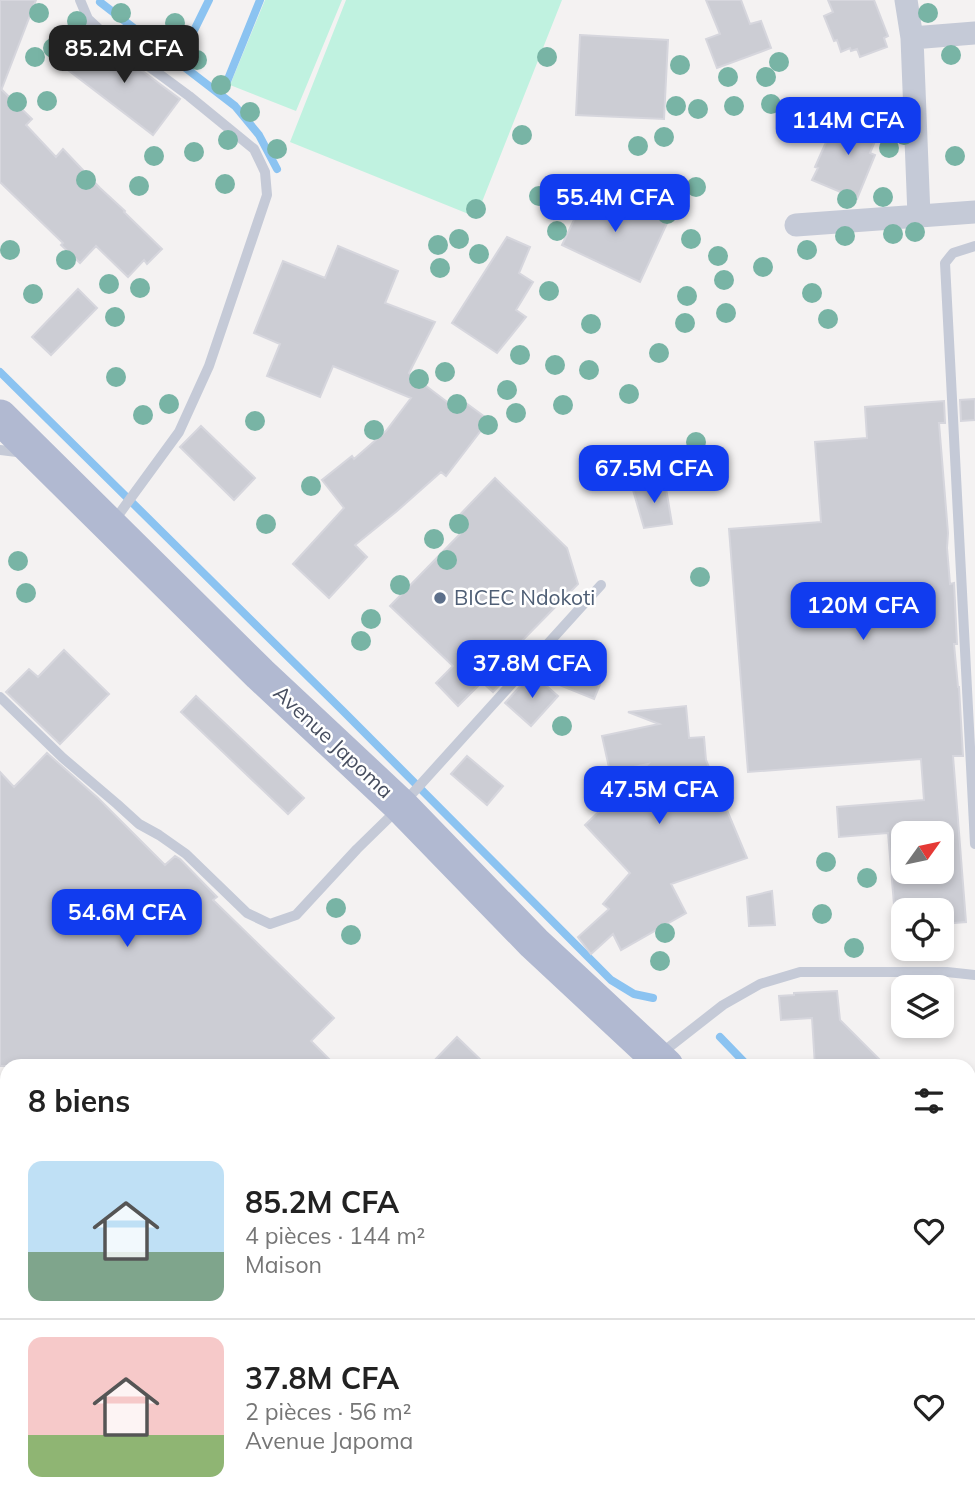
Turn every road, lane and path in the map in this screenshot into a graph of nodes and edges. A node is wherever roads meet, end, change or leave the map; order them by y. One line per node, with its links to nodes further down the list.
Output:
1 (80, 0): 12 (lane)
2 (906, 0): 4 (street)
3 (975, 33): 4 (street)
4 (912, 38): 6 (street)
5 (975, 212): 6 (street)
6 (919, 216): 7 (street)
7 (796, 225)
8 (975, 246): 16 (lane)
9 (0, 417): 11 (main road, Avenue Japoma)
10 (0, 450): 11 (lane)
11 (38, 454): 12 (main road, Avenue Japoma)
12 (110, 526): 15 (main road, Avenue Japoma)
13 (601, 585): 15 (lane)
14 (0, 697): 15 (lane)
15 (401, 806): 18 (main road, Avenue Japoma)
16 (975, 844)
17 (975, 975): 19 (lane)
18 (659, 1059)
19 (663, 1059)

